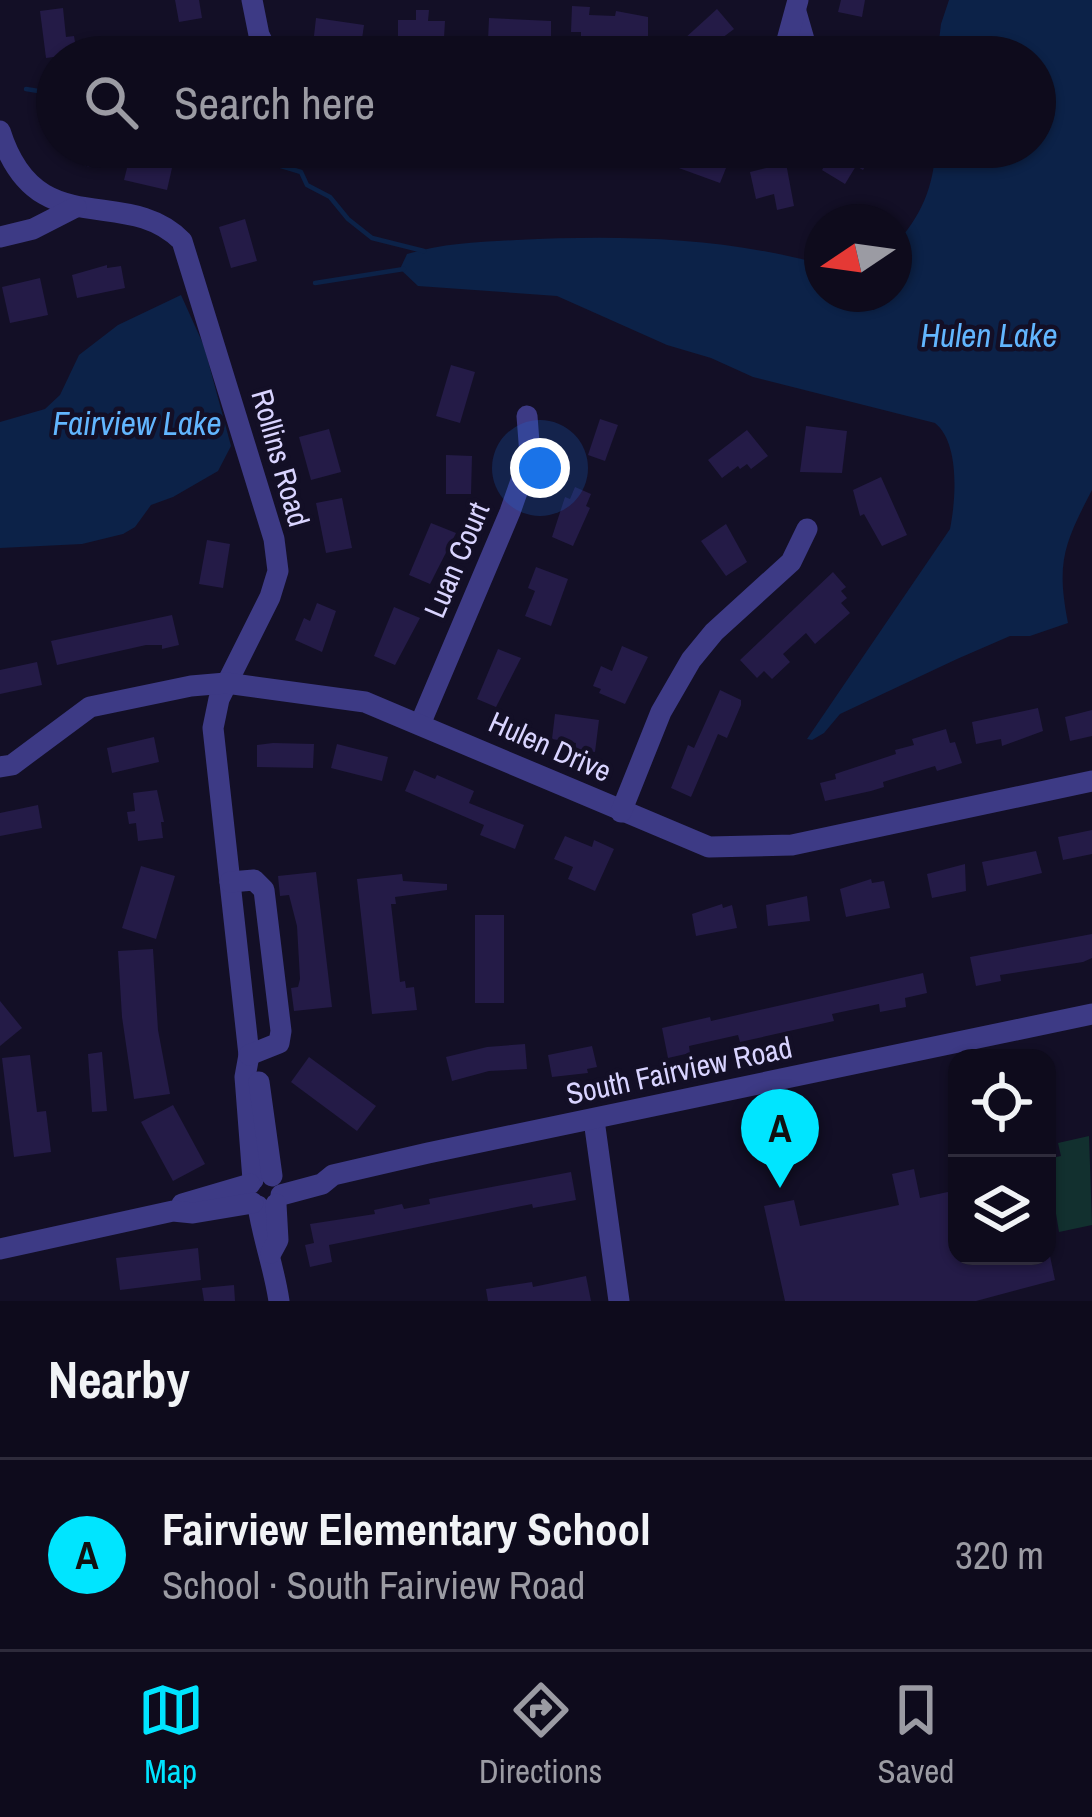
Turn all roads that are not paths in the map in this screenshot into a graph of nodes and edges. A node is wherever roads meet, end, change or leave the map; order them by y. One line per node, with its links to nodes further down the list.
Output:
1 (252, 0): 3 (street)
2 (796, 6): 4 (street); 5 (street)
3 (260, 36)
4 (785, 36)
5 (804, 36)
6 (0, 131): 7 (street, Rollins Road)
7 (76, 207): 8 (street); 11 (street, Rollins Road)
8 (0, 237)
9 (526, 416): 12 (street, Luan Court)
10 (807, 529): 15 (street)
11 (226, 683): 12 (street, Hulen Drive); 13 (street, Hulen Drive); 16 (street, Rollins Road)
12 (421, 722): 15 (street, Hulen Drive)
13 (0, 767)
14 (1092, 781): 15 (street, Hulen Drive)
15 (621, 812)
16 (230, 882): 18 (street, Rollins Road); 18 (street)
17 (1092, 1014): 19 (street, South Fairview Road)
18 (248, 1054): 20 (street, Rollins Road)
19 (594, 1120): 20 (street, South Fairview Road); 23 (street)
20 (265, 1191): 21 (street, South Fairview Road); 22 (street, Rollins Road)
21 (0, 1249)
22 (278, 1301)
23 (619, 1301)

